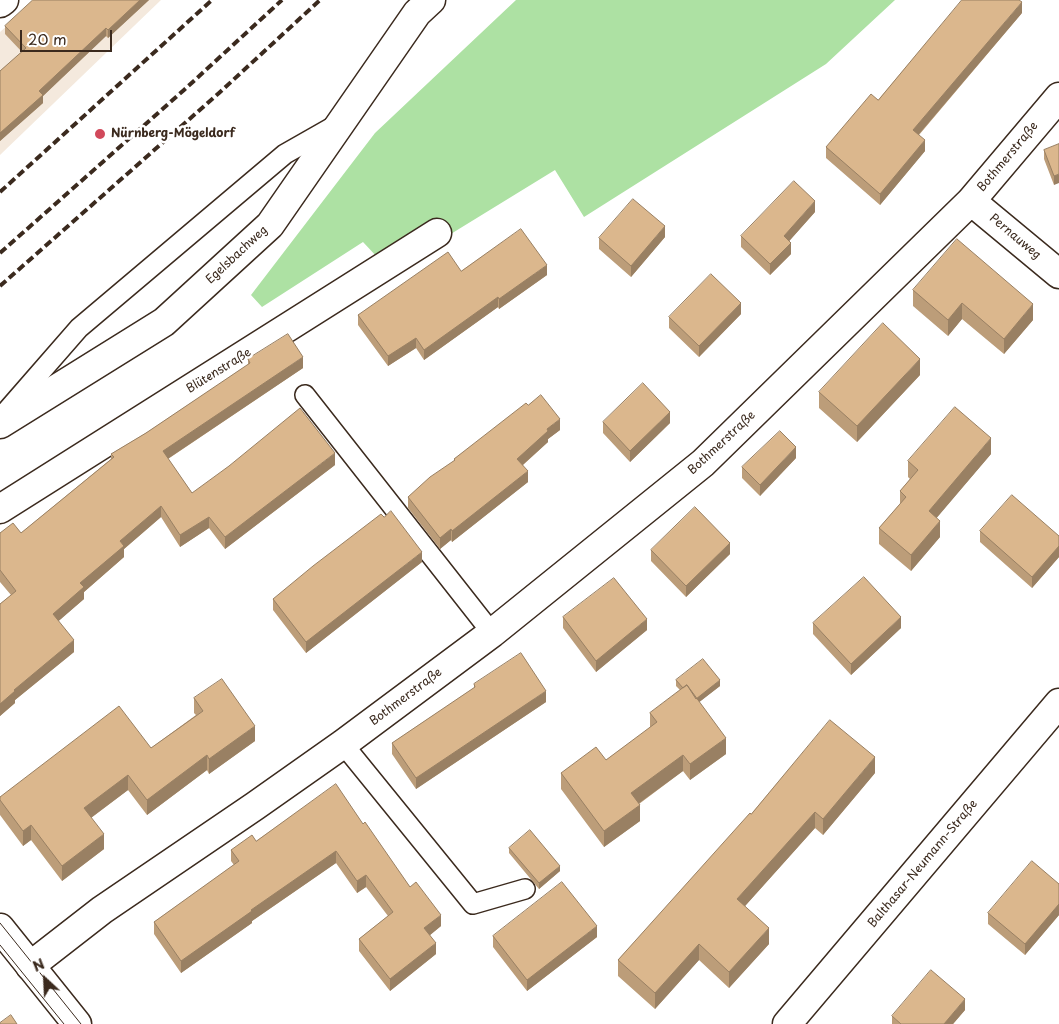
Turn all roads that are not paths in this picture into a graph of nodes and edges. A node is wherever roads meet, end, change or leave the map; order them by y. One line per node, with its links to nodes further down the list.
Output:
1 (4, 0): 3 (street)
2 (431, 0): 5 (street, Egelsbachweg)
3 (0, 3)
4 (1059, 97): 6 (street, Bothmerstraße)
5 (341, 122): 10 (lane); 11 (street, Egelsbachweg)
6 (971, 201): 8 (street, Pernauweg); 13 (street, Bothmerstraße)
7 (437, 233): 12 (street, Blütenstraße)
8 (1059, 274)
9 (305, 395): 13 (lane)
10 (0, 419)
11 (0, 424)
12 (0, 509)
13 (492, 633): 15 (street, Bothmerstraße)
14 (1059, 703): 20 (street, Balthasar-Neumann-Straße)
15 (342, 744): 16 (lane); 18 (street, Bothmerstraße)
16 (525, 889)
17 (0, 928): 18 (street)
18 (30, 966): 19 (street)
19 (77, 1024)
20 (787, 1024)

